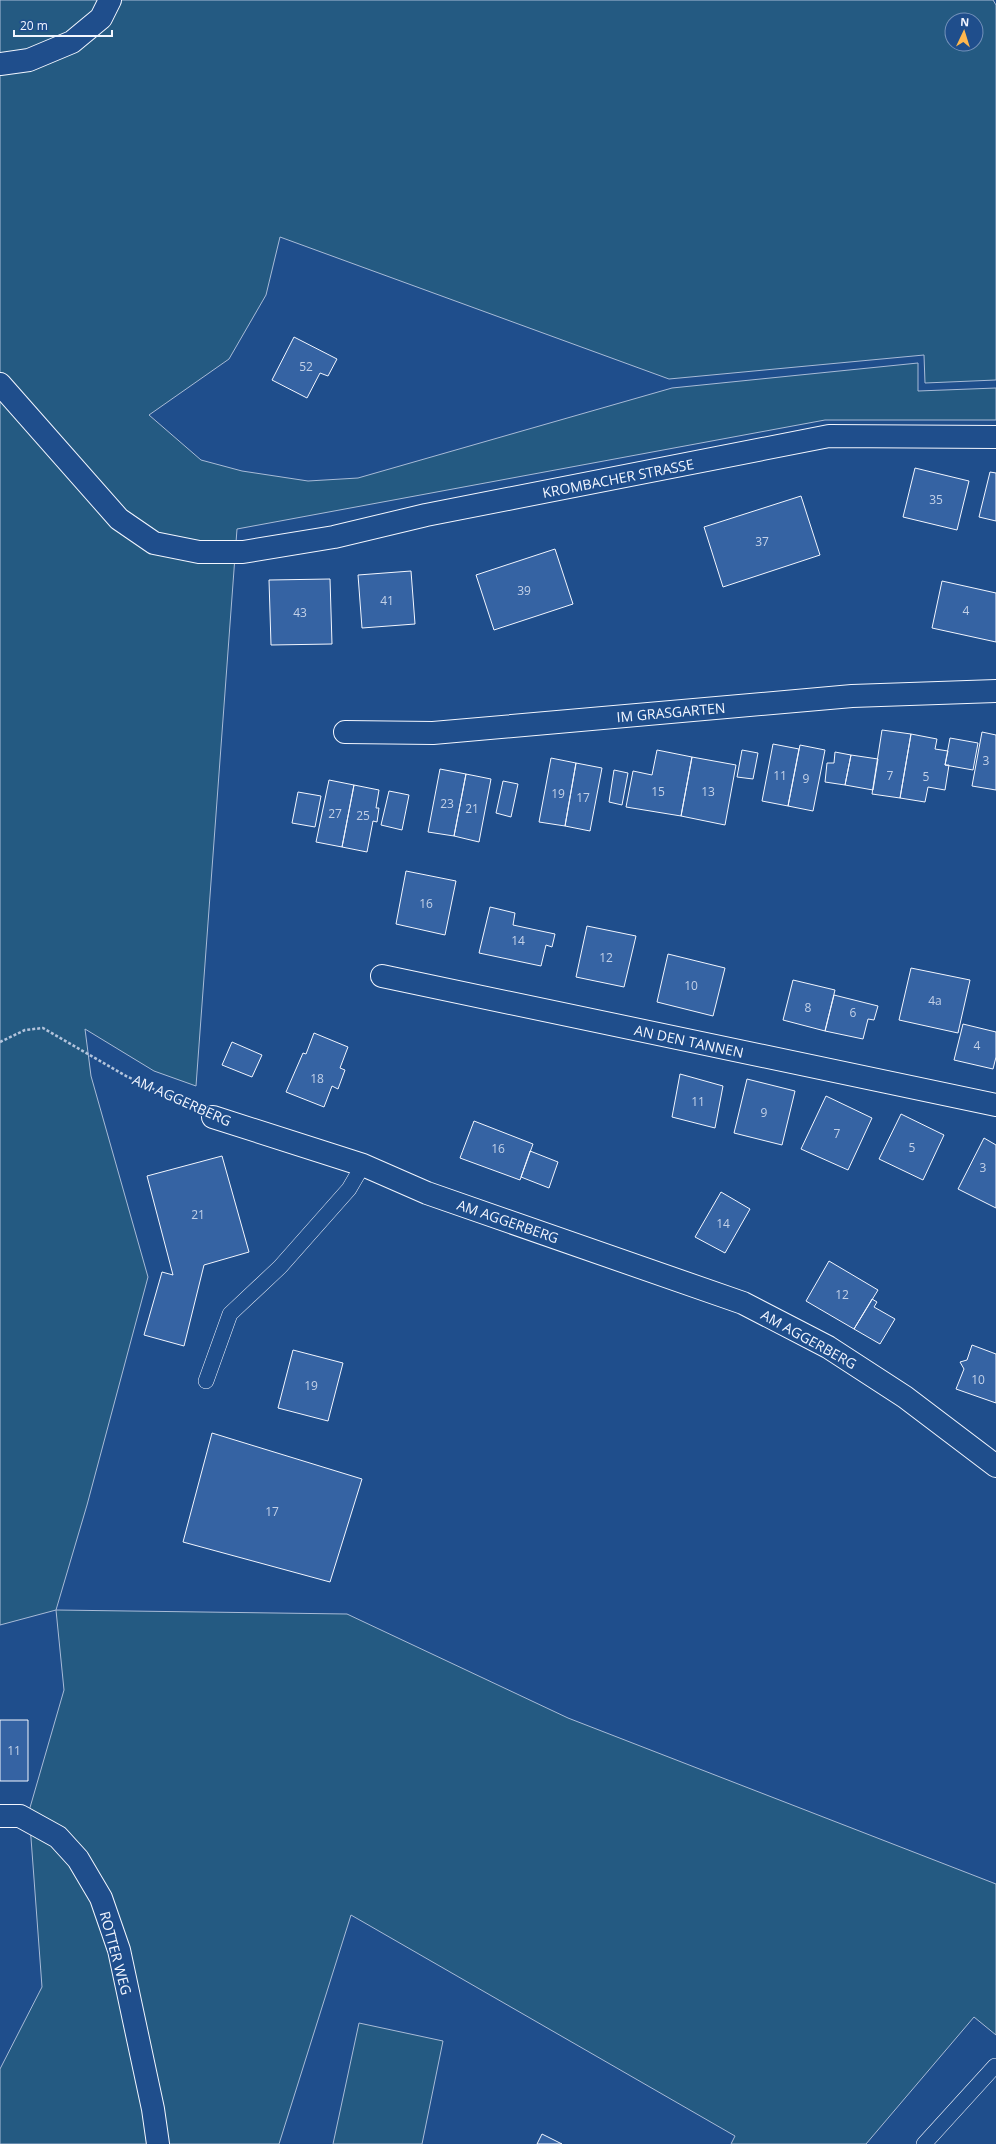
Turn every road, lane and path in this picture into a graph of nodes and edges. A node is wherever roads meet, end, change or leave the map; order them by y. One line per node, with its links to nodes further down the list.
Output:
1 (110, 0): 2 (street)
2 (0, 64)
3 (0, 384): 4 (street, KROMBACHER STRASSE)
4 (996, 437)
5 (996, 691): 6 (street, IM GRASGARTEN)
6 (345, 732)
7 (382, 976): 9 (street, AN DEN TANNEN)
8 (0, 1042): 10 (path, AM AGGERBERG)
9 (996, 1105)
10 (213, 1117): 11 (street, AM AGGERBERG)
11 (364, 1165): 12 (lane); 13 (street, AM AGGERBERG)
12 (206, 1380)
13 (996, 1466)
14 (0, 1816): 16 (street, ROTTER WEG)
15 (996, 2067): 17 (lane)
16 (158, 2144)
17 (924, 2144)

